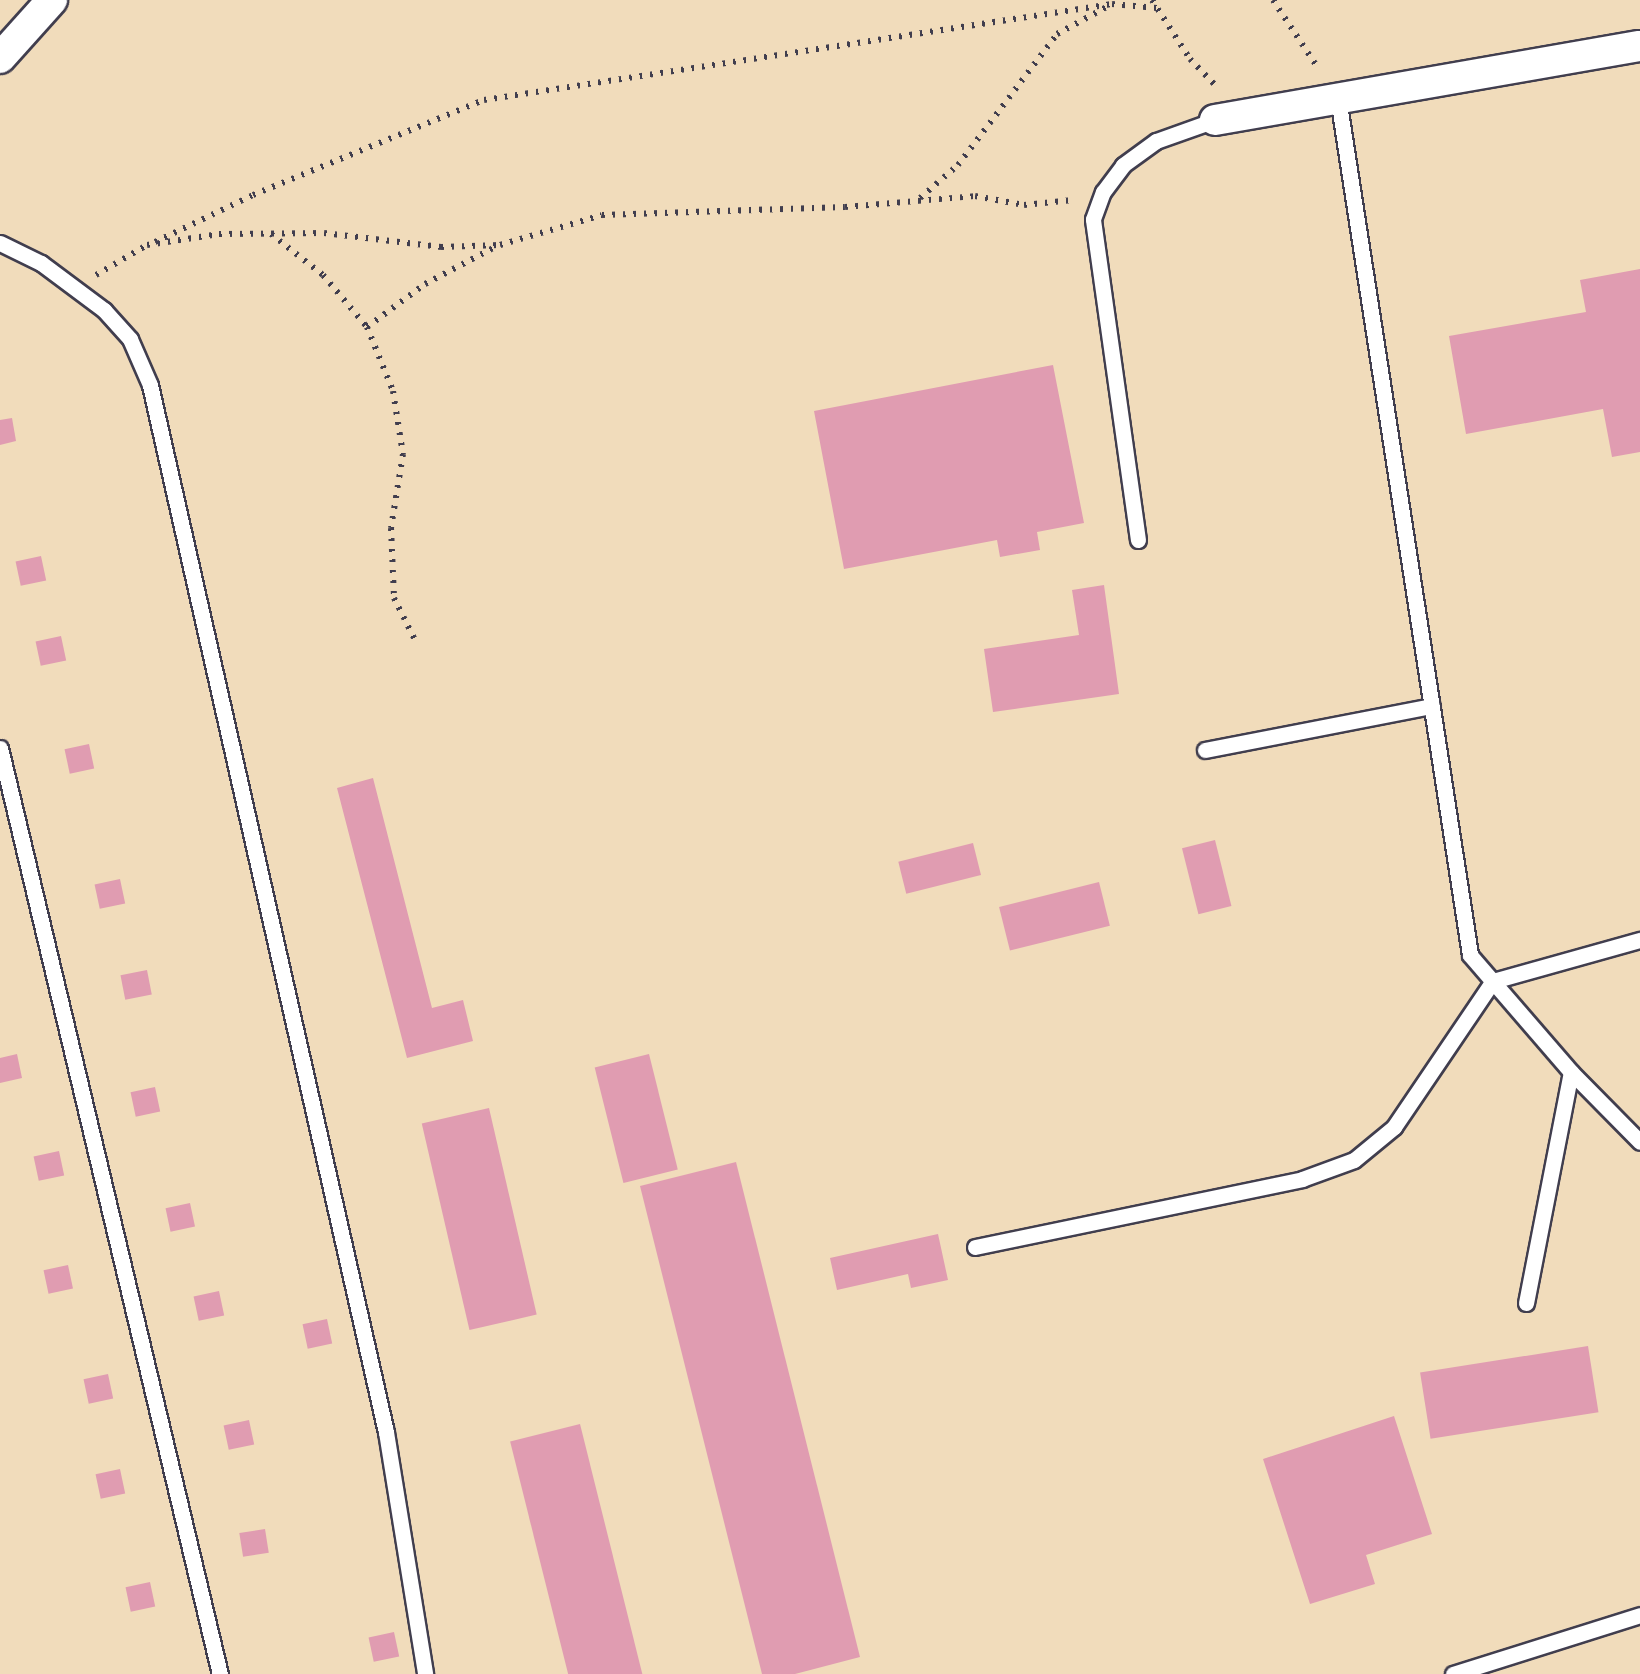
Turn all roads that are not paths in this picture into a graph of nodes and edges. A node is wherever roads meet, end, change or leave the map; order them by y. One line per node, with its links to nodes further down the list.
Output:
1 (52, 0): 3 (street)
2 (1640, 46): 4 (street)
3 (0, 58)
4 (1338, 98): 5 (street); 8 (lane)
5 (1215, 120): 7 (lane)
6 (0, 243): 19 (lane)
7 (1138, 540)
8 (1432, 706): 10 (lane); 12 (lane)
9 (0, 748): 18 (lane)
10 (1206, 750)
11 (1640, 940): 12 (lane)
12 (1493, 981): 13 (lane); 15 (lane)
13 (1571, 1072): 14 (lane); 16 (lane)
14 (1640, 1142)
15 (974, 1247)
16 (1526, 1303)
17 (1640, 1616): 20 (lane)
18 (220, 1674)
19 (424, 1674)
20 (1452, 1674)

